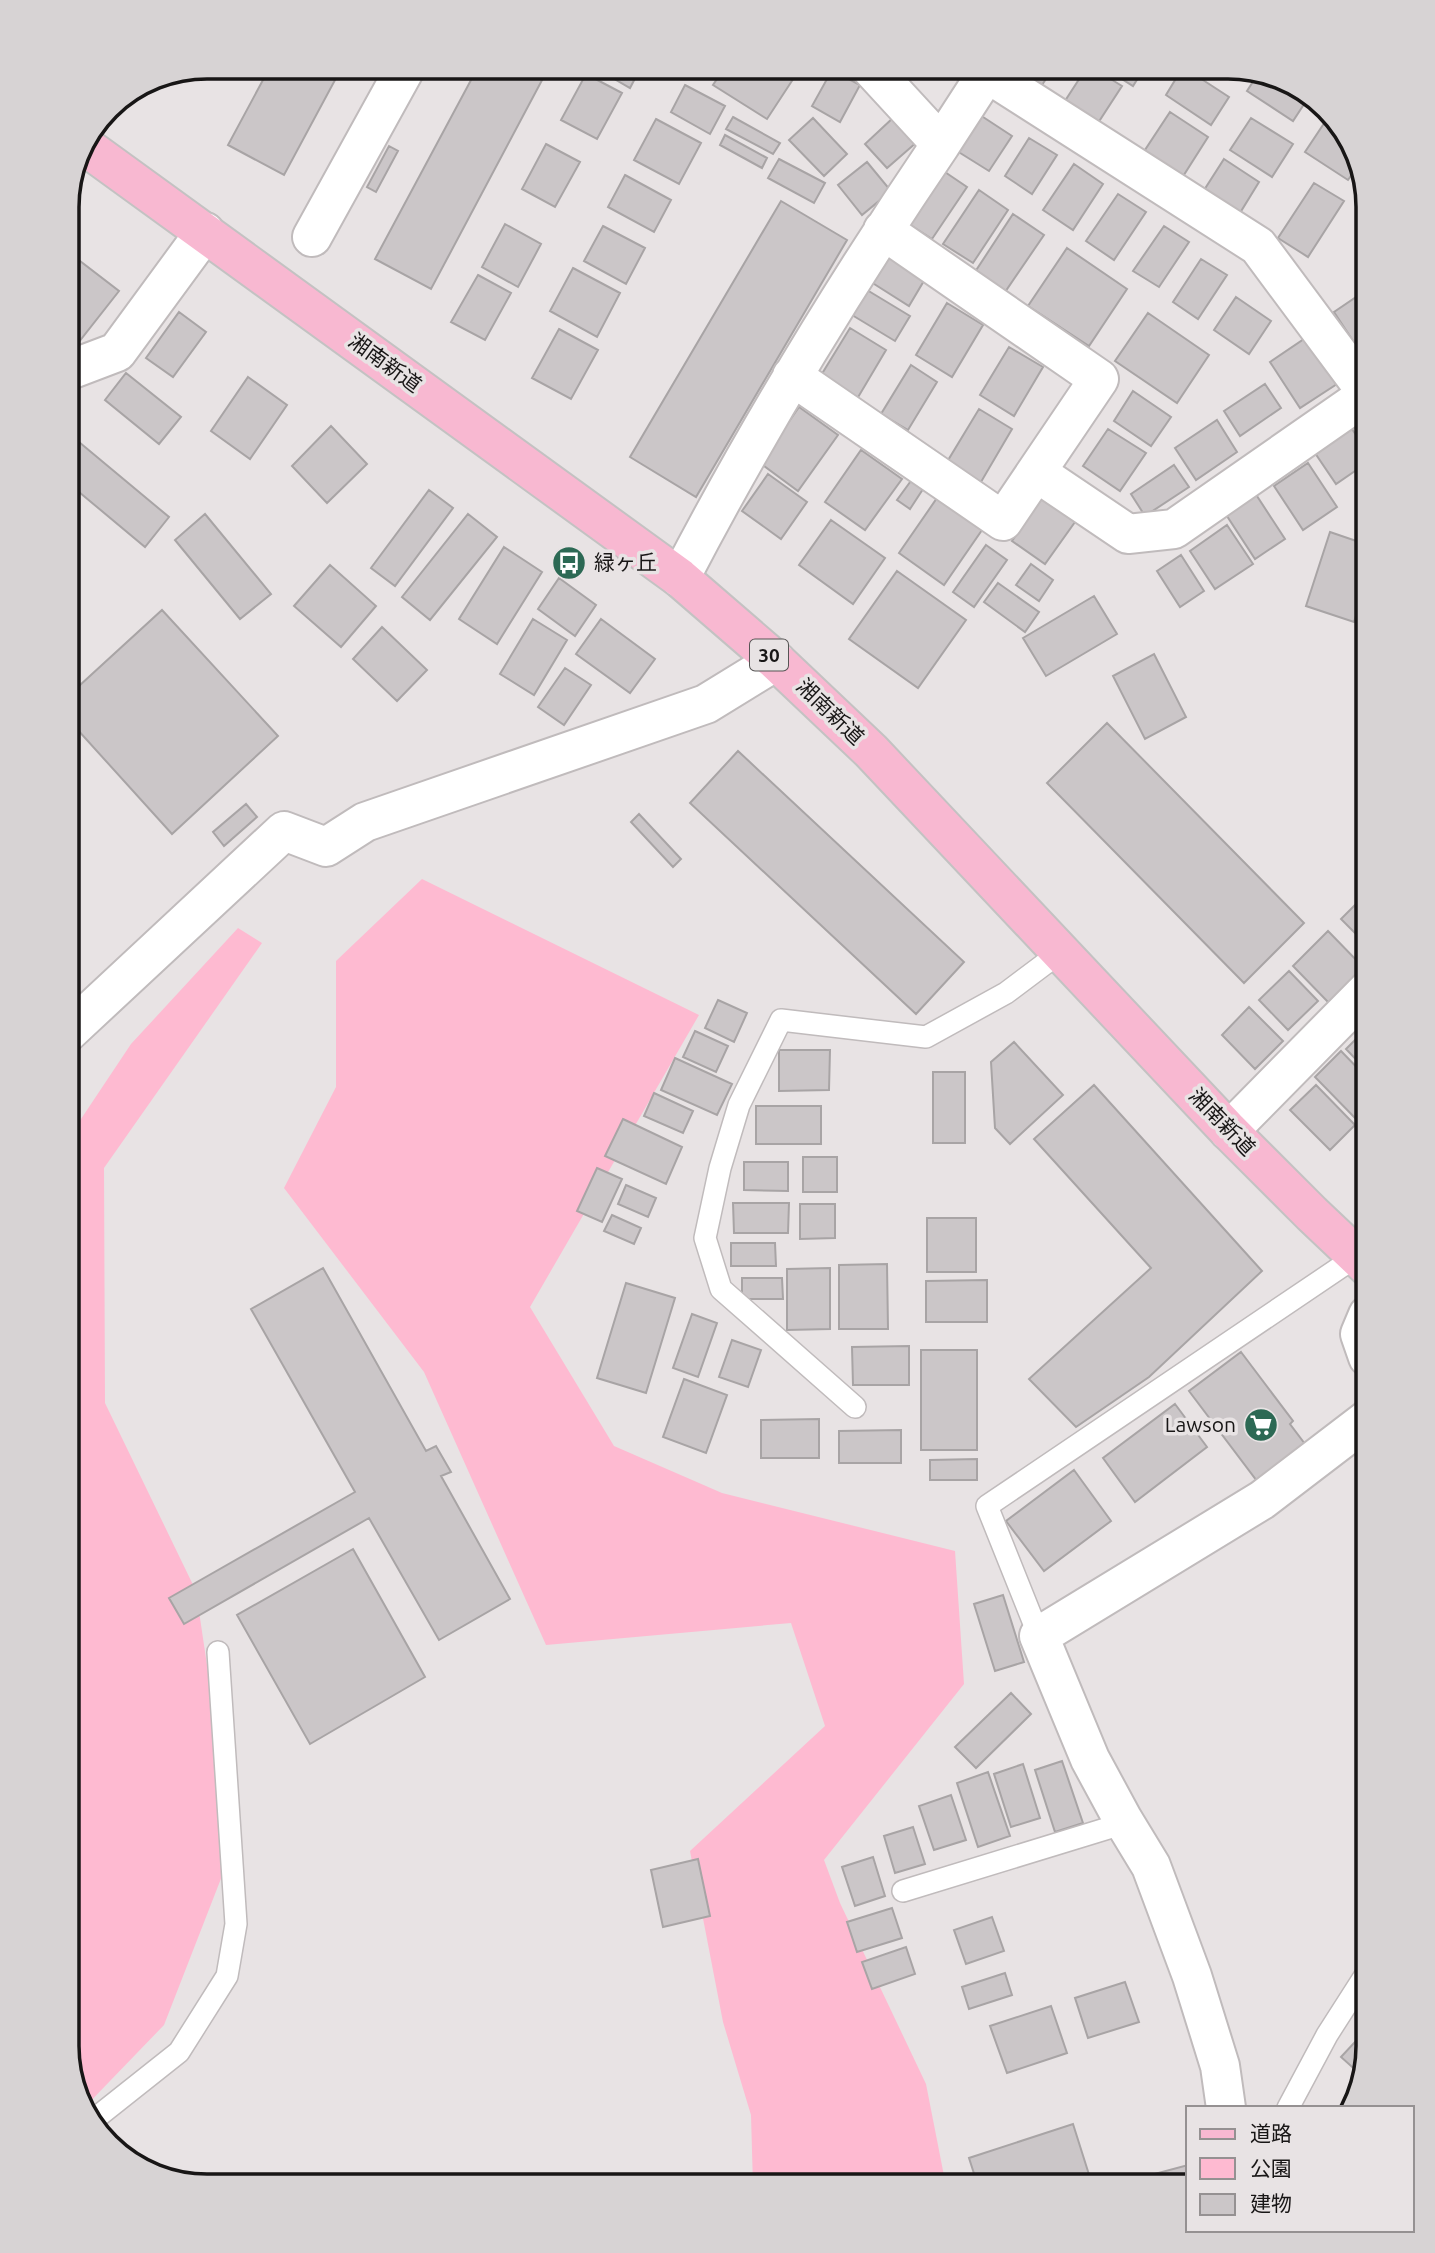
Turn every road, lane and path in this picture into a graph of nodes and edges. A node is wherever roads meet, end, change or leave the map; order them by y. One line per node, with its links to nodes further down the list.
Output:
1 (399, 79): 9 (street)
2 (881, 79): 5 (street)
3 (983, 79): 5 (street)
4 (996, 79): 12 (street)
5 (941, 144): 7 (street)
6 (92, 151): 8 (main road, 湘南新道 / 30)
7 (883, 230): 11 (street); 14 (street)
8 (205, 232): 10 (street); 15 (main road, 湘南新道 / 30)
9 (312, 237)
10 (79, 366)
11 (792, 376): 14 (street); 15 (street)
12 (1356, 379)
13 (1356, 403): 14 (street)
14 (1036, 472)
15 (680, 578): 16 (main road, 湘南新道 / 30)
16 (776, 661): 17 (main road, 湘南新道 / 30); 19 (street)
17 (1062, 951): 20 (main road, 湘南新道 / 30); 23 (lane)
18 (1356, 1002): 20 (street)
19 (79, 1022)
20 (1229, 1131): 21 (main road, 湘南新道 / 30)
21 (1356, 1255)
22 (1356, 1267): 25 (lane)
23 (855, 1407)
24 (1356, 1428): 25 (street)
25 (1039, 1636): 27 (street)
26 (218, 1652): 32 (lane)
27 (1125, 1823): 28 (lane); 30 (street)
28 (903, 1891)
29 (1356, 1990): 31 (lane)
30 (1226, 2106)
31 (1289, 2106)
32 (99, 2115)

